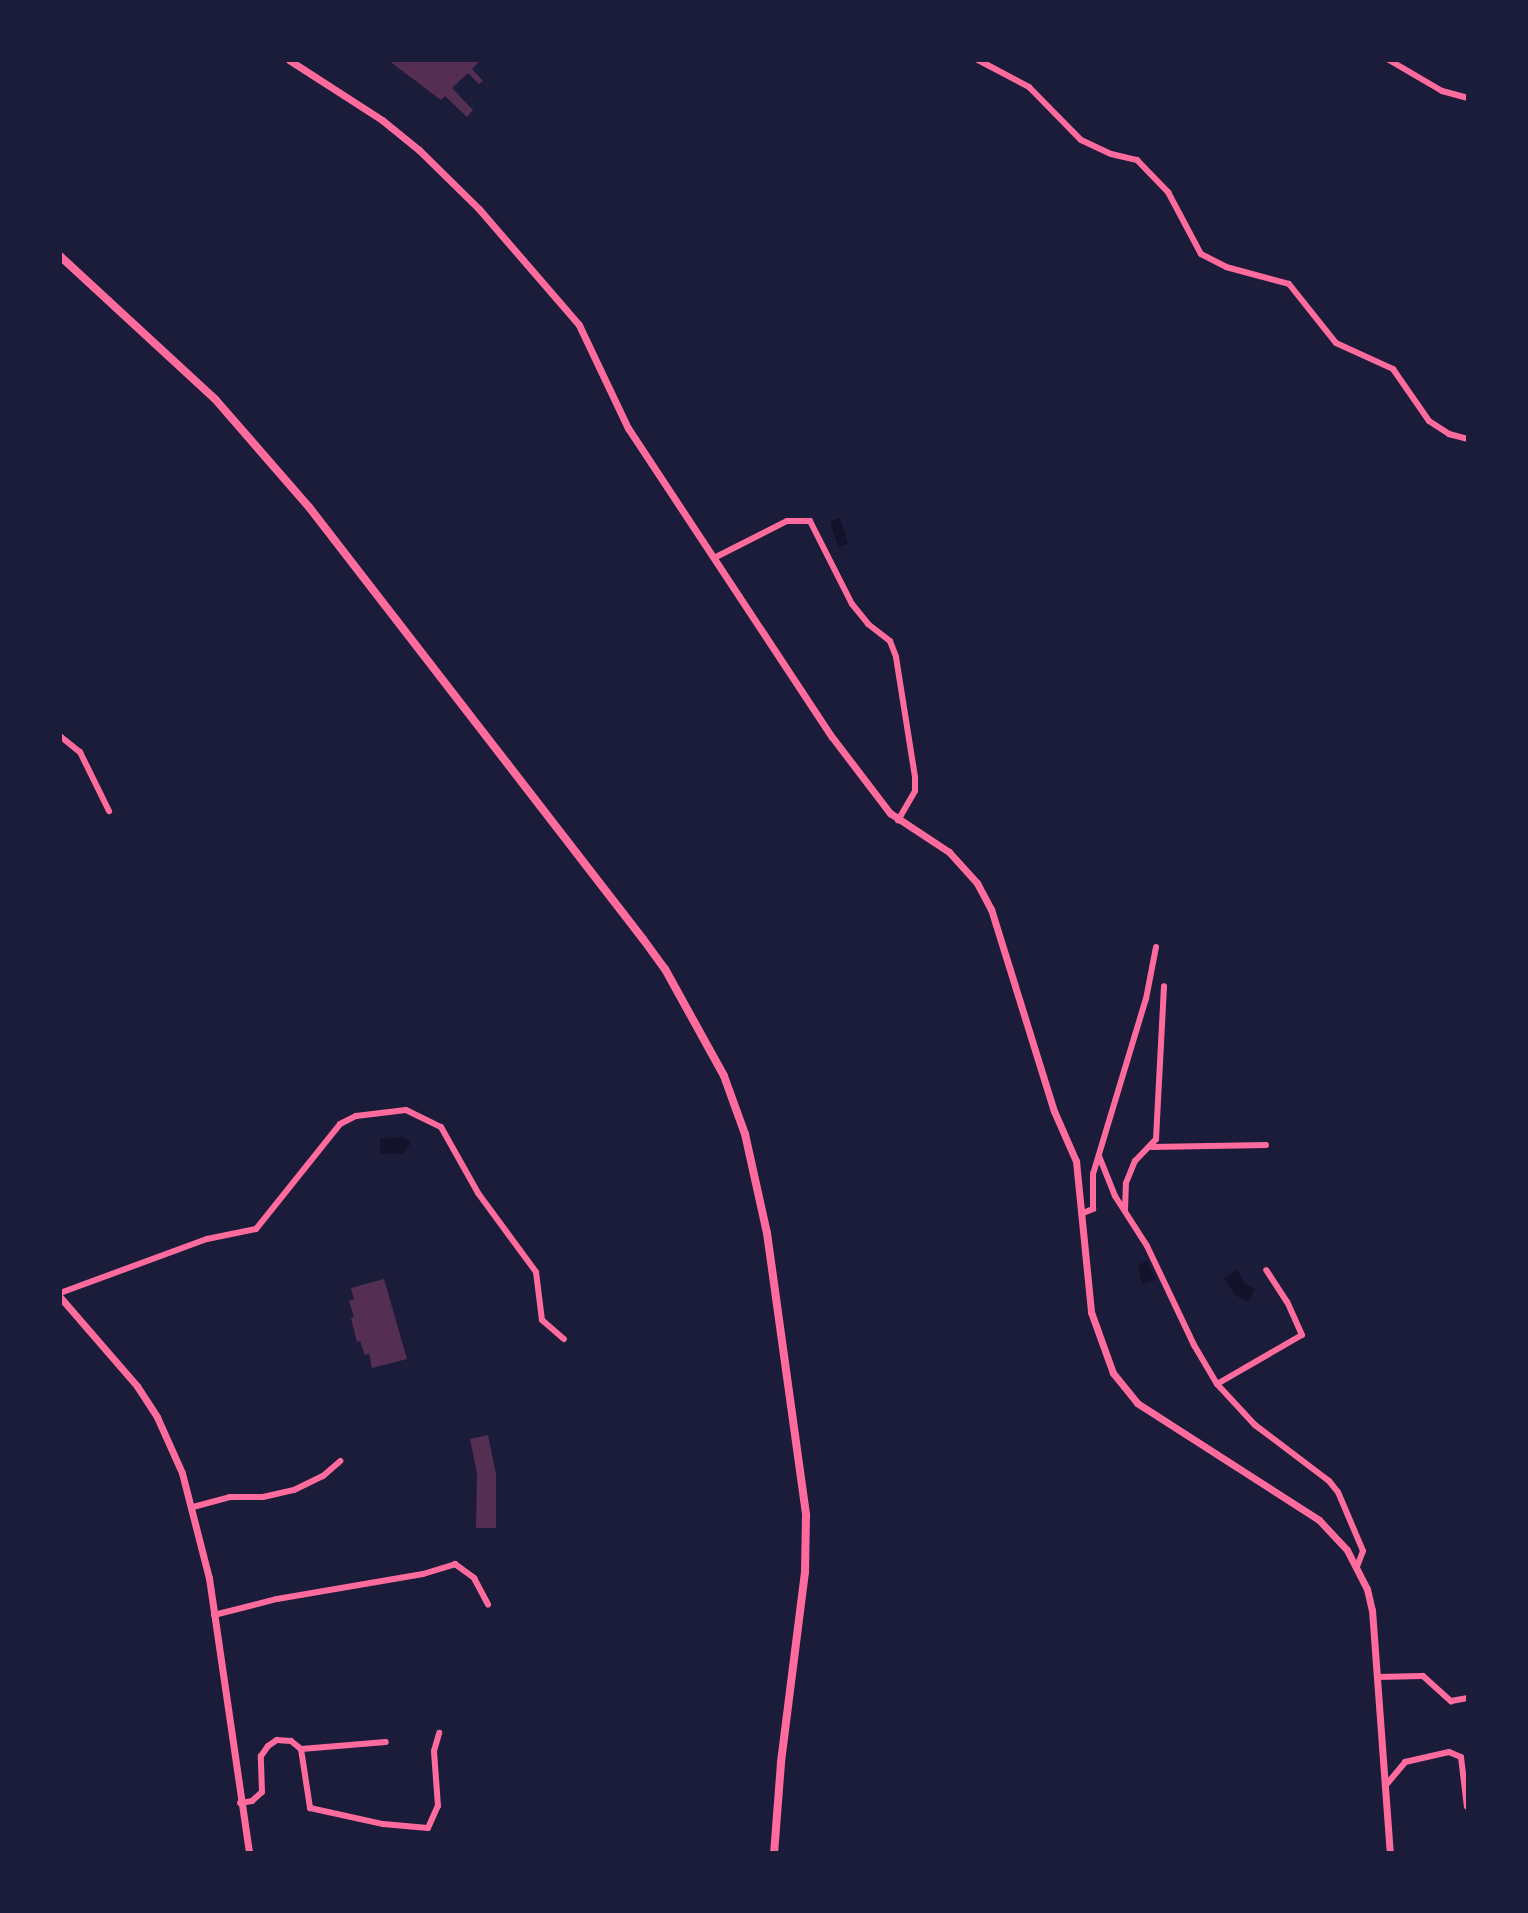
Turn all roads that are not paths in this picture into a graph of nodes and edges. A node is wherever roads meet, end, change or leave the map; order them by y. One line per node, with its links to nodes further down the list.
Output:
1 (289, 60): 7 (street)
2 (978, 60): 6 (street)
3 (1389, 60): 4 (street)
4 (1468, 98)
5 (60, 256): 36 (main road)
6 (1468, 439)
7 (714, 558): 10 (street); 10 (street)
8 (60, 736): 9 (street)
9 (109, 811)
10 (898, 820): 16 (street)
11 (1156, 947): 15 (street)
12 (1164, 986): 14 (street)
13 (1266, 1145): 14 (street)
14 (1152, 1147): 17 (street)
15 (1099, 1156): 16 (street); 17 (street)
16 (1083, 1213): 24 (street)
17 (1126, 1217): 21 (street)
18 (1266, 1270): 21 (street)
19 (60, 1295): 20 (street); 23 (street)
20 (564, 1339)
21 (1217, 1384): 24 (street)
22 (340, 1461): 23 (street)
23 (193, 1507): 26 (street)
24 (1357, 1567): 27 (street)
25 (488, 1604): 26 (street)
26 (214, 1615): 33 (street)
27 (1377, 1677): 28 (street); 32 (street)
28 (1468, 1698)
29 (439, 1733): 31 (street)
30 (386, 1742): 31 (street)
31 (301, 1749): 33 (street)
32 (1386, 1785): 34 (street); 37 (street)
33 (240, 1803): 35 (street)
34 (1467, 1807)
35 (249, 1853)
36 (774, 1853)
37 (1390, 1853)

